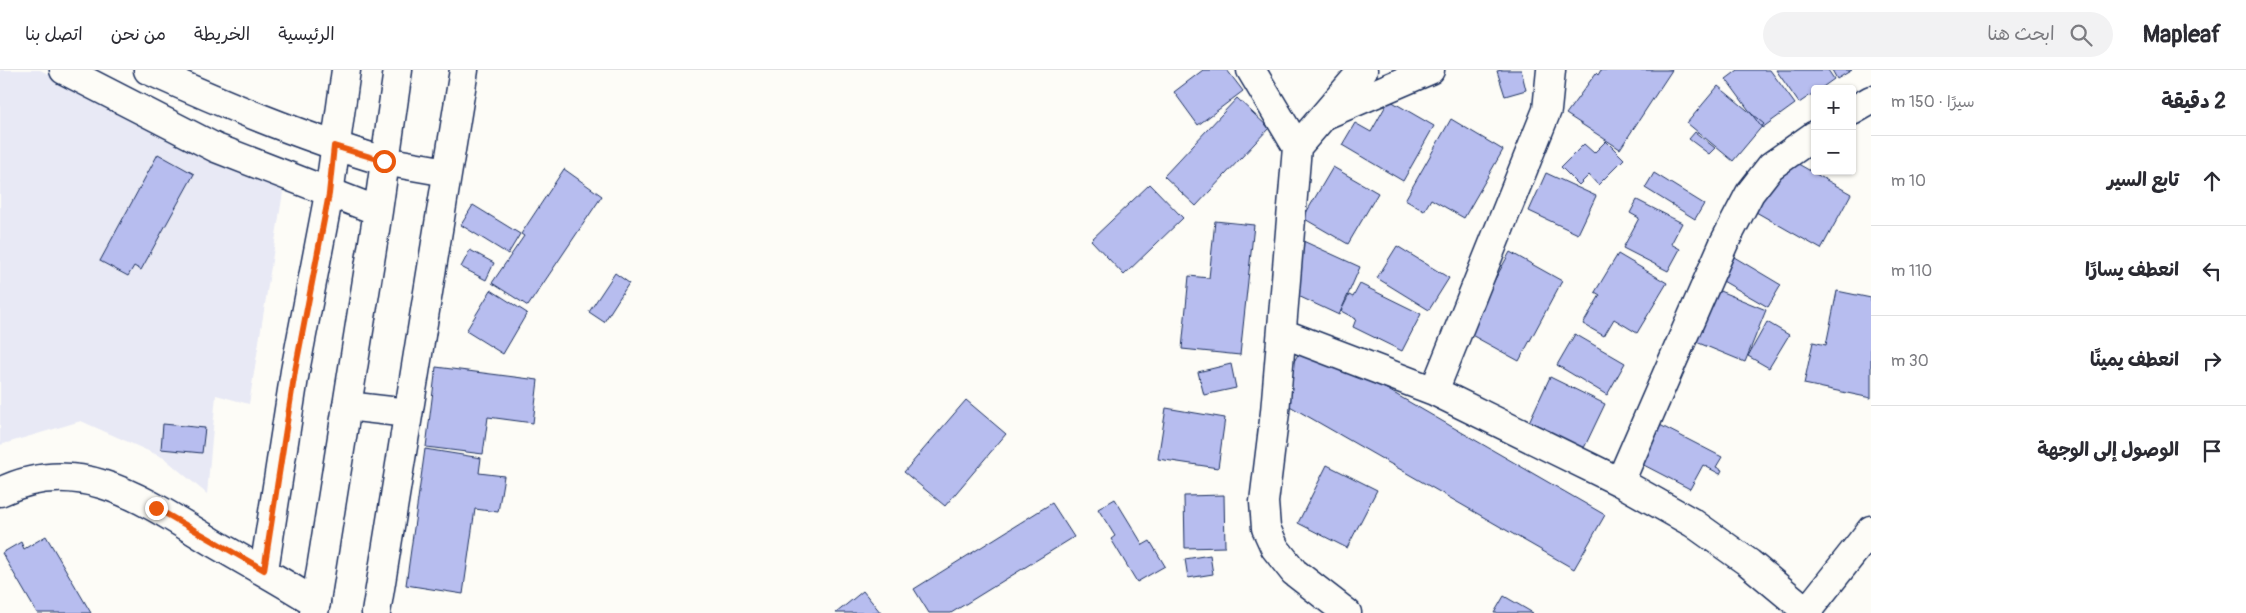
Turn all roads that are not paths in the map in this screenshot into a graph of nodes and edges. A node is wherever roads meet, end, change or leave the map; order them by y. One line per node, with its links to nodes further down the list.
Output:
1 (148, 70): 14 (street)
2 (346, 70): 14 (street)
3 (398, 70): 16 (street)
4 (464, 70): 17 (street)
5 (1251, 70): 15 (street)
6 (1363, 70): 12 (street)
7 (1430, 70): 12 (street)
8 (1550, 70): 21 (street)
9 (79, 73): 18 (street)
10 (1871, 100): 11 (street)
11 (1856, 109)
12 (1325, 115): 15 (street)
13 (1811, 138): 24 (street)
14 (334, 146): 16 (street); 18 (street)
15 (1297, 147): 20 (street)
16 (384, 161): 17 (street); 19 (street)
17 (447, 172): 23 (street)
18 (329, 194): 19 (street); 27 (street)
19 (378, 210): 22 (street)
20 (1282, 333): 21 (street); 31 (street)
21 (1434, 391): 24 (street)
22 (347, 406): 23 (street); 28 (street)
23 (408, 413): 30 (street)
24 (1620, 482): 29 (street)
25 (0, 492): 27 (street)
26 (1871, 530): 29 (street)
27 (264, 570): 28 (street)
28 (315, 608)
29 (1808, 612)
30 (376, 613)
31 (1347, 613)

